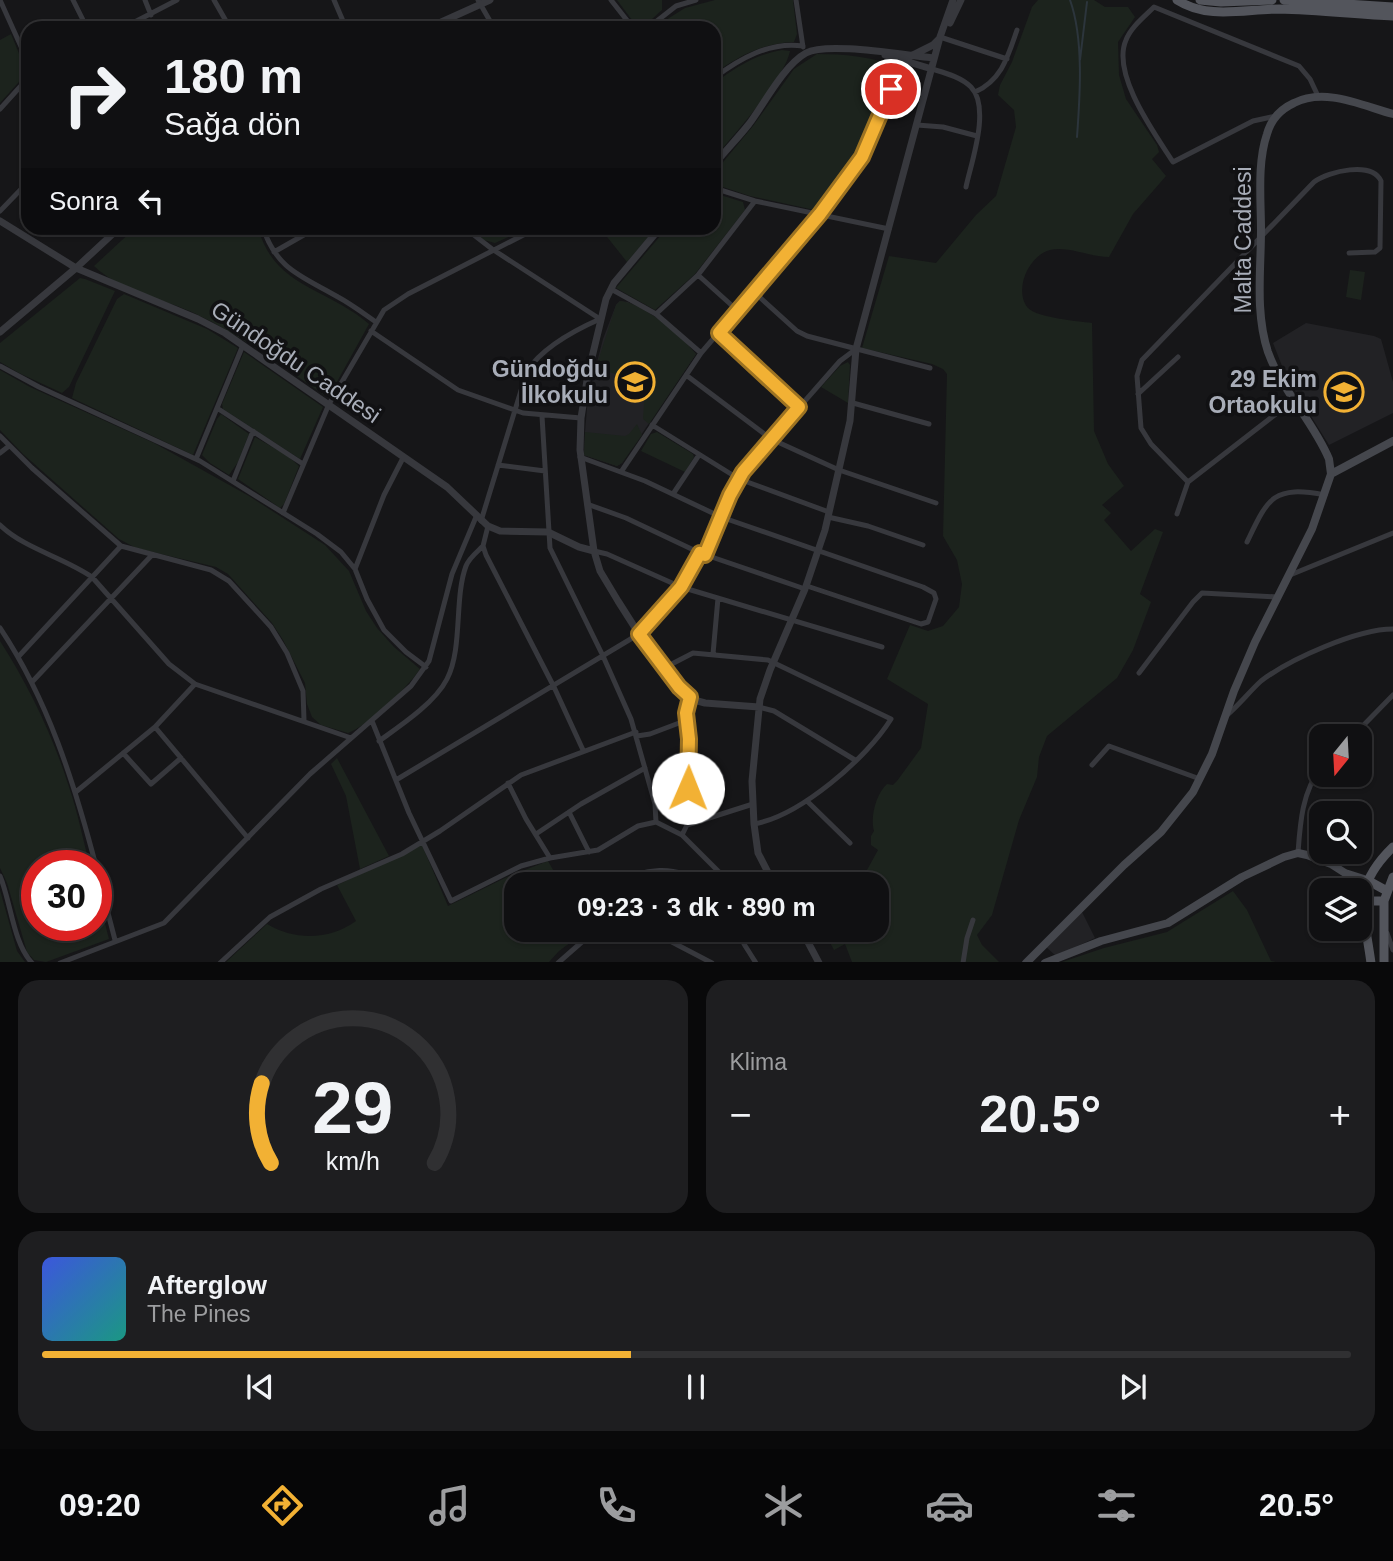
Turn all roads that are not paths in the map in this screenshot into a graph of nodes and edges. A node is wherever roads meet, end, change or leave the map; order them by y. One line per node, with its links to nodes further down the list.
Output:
1 (0, 0): 32 (street)
2 (74, 0): 22 (street)
3 (145, 0): 20 (street)
4 (177, 0): 20 (street)
5 (214, 0): 24 (street)
6 (334, 0): 25 (street)
7 (490, 0): 17 (street)
8 (611, 0): 28 (street)
9 (696, 0): 18 (street)
10 (796, 0): 33 (street)
11 (953, 0): 31 (street)
12 (961, 0): 31 (street)
13 (1177, 0): 21 (main road)
14 (1200, 0): 15 (main road)
15 (1272, 0)
16 (1284, 0): 19 (main road)
17 (479, 2): 26 (street); 27 (street)
18 (674, 3): 29 (street)
19 (1393, 7)
20 (151, 15): 23 (street)
21 (1393, 16)
22 (83, 21)
23 (138, 21)
24 (226, 21)
25 (343, 21)
26 (442, 21)
27 (490, 21)
28 (628, 21)
29 (655, 21)
30 (1017, 30): 37 (street)
31 (940, 37): 35 (street); 36 (street); 37 (street)
32 (21, 46)
33 (804, 50): 34 (street); 40 (street); 49 (street)
34 (878, 53): 35 (street); 38 (street)
35 (910, 56): 36 (street)
36 (934, 58): 39 (street)
37 (1007, 59): 42 (street)
38 (900, 61): 39 (street); 55 (street)
39 (932, 69): 42 (street); 47 (street)
40 (721, 74)
41 (21, 86): 44 (street)
42 (975, 92): 48 (street)
43 (1318, 96): 45 (main road); 46 (main road); 46 (street)
44 (0, 109)
45 (1393, 114)
46 (1276, 116): 66 (main road, Malta Caddesi)
47 (917, 125): 48 (street); 57 (street)
48 (977, 136): 50 (street)
49 (721, 157)
50 (966, 187)
51 (21, 189): 54 (street)
52 (721, 190): 53 (street)
53 (755, 201): 55 (street); 71 (street)
54 (0, 211)
55 (820, 214): 57 (street); 73 (street)
56 (0, 221): 58 (street, Gündoğdu Caddesi)
57 (889, 229): 82 (street)
58 (21, 235)
59 (21, 235): 70 (street, Gündoğdu Caddesi)
60 (111, 235): 70 (street)
61 (266, 235): 68 (street)
62 (304, 235): 68 (street)
63 (474, 235): 67 (street)
64 (522, 235): 67 (street)
65 (654, 235): 72 (street)
66 (1261, 237): 69 (street); 88 (street); 89 (main road, Malta Caddesi)
67 (492, 249): 76 (street); 77 (street)
68 (274, 252): 77 (street)
69 (1349, 253)
70 (76, 268): 79 (street); 81 (street, Gündoğdu Caddesi)
71 (698, 275): 74 (street); 75 (street)
72 (611, 289): 75 (street); 76 (street)
73 (754, 292): 74 (street); 82 (street)
74 (738, 311): 80 (street)
75 (656, 314): 83 (street)
76 (600, 319): 94 (street); 96 (street)
77 (376, 322): 78 (street)
78 (371, 331): 91 (street); 94 (street)
79 (0, 332)
80 (719, 333): 83 (street); 92 (street)
81 (243, 345): 91 (street, Gündoğdu Caddesi); 93 (street)
82 (856, 349): 86 (street); 90 (street); 92 (street)
83 (701, 353): 87 (street)
84 (1178, 357): 88 (street)
85 (0, 366): 108 (street)
86 (930, 368)
87 (686, 375): 98 (street); 101 (street)
88 (1138, 394): 117 (street)
89 (1294, 400): 114 (main road, Malta Caddesi); 117 (street)
90 (853, 402): 97 (street); 111 (street)
91 (328, 404): 107 (street, Gündoğdu Caddesi); 109 (street)
92 (799, 407): 101 (street)
93 (217, 408): 99 (street); 108 (street)
94 (513, 411): 95 (street); 110 (street)
95 (542, 416): 96 (street); 112 (street)
96 (581, 418): 106 (street)
97 (929, 424)
98 (652, 425): 105 (street); 113 (street)
99 (253, 431): 109 (street); 116 (street)
100 (0, 436): 103 (street)
101 (771, 439): 111 (street); 115 (street)
102 (1393, 441): 114 (main road)
103 (9, 446): 104 (street); 133 (street)
104 (0, 453)
105 (699, 455): 115 (street); 118 (street)
106 (580, 457): 113 (street); 121 (street)
107 (403, 458): 126 (street, Gündoğdu Caddesi); 139 (street)
108 (196, 459): 116 (street)
109 (303, 464): 122 (street)
110 (498, 465): 112 (street); 126 (street)
111 (839, 470): 120 (street); 124 (street)
112 (545, 471): 129 (street)
113 (621, 472): 118 (street)
114 (1331, 474): 119 (main road)
115 (738, 479): 124 (street); 125 (street)
116 (233, 481): 122 (street)
117 (1188, 482): 123 (street)
118 (673, 494): 125 (street)
119 (1325, 495): 131 (street); 140 (main road)
120 (936, 503)
121 (586, 504): 136 (street); 137 (street)
122 (283, 513): 139 (street)
123 (1177, 513)
124 (828, 514): 132 (street); 135 (street)
125 (721, 517): 135 (street); 137 (street)
126 (478, 519): 128 (street, Gündoğdu Caddesi); 156 (street)
127 (0, 525): 141 (street)
128 (488, 526): 129 (street); 134 (street)
129 (548, 531): 136 (street); 154 (street)
130 (1393, 533): 140 (street)
131 (1247, 542)
132 (923, 545)
133 (121, 546): 138 (street); 141 (street)
134 (483, 546): 161 (street); 173 (street)
135 (819, 550): 143 (street); 143 (street)
136 (594, 551): 142 (street); 150 (street)
137 (703, 554): 142 (street); 143 (street)
138 (152, 555): 145 (street); 166 (street)
139 (355, 569): 156 (street)
140 (1290, 575): 144 (main road)
141 (92, 577): 145 (street); 153 (street)
142 (681, 587): 146 (street); 150 (street)
143 (806, 588): 147 (street)
144 (1277, 597): 158 (street); 165 (main road)
145 (110, 598): 159 (street); 160 (street)
146 (718, 598): 147 (street); 152 (street)
147 (793, 619): 151 (street); 155 (street)
148 (0, 628): 153 (street)
149 (1393, 629): 165 (street)
150 (639, 634): 154 (street); 157 (street)
151 (882, 648)
152 (713, 654): 155 (street); 157 (street)
153 (19, 656): 159 (street)
154 (603, 656): 161 (street); 171 (street)
155 (774, 662): 164 (street); 177 (street)
156 (426, 667): 168 (street)
157 (664, 668): 163 (street)
158 (1139, 673)
159 (33, 682): 184 (street)
160 (195, 684): 166 (street); 170 (street)
161 (554, 687): 174 (street); 181 (street)
162 (1393, 695): 169 (street)
163 (690, 697): 164 (street); 167 (street)
164 (759, 707): 177 (street); 186 (street)
165 (1224, 717): 180 (main road)
166 (304, 720): 172 (street)
167 (687, 720): 171 (street); 190 (street)
168 (372, 721): 172 (street); 173 (street)
169 (1365, 724)
170 (155, 727): 175 (street); 176 (street)
171 (636, 734): 174 (street); 179 (street)
172 (351, 738): 193 (street)
173 (379, 741): 181 (street)
174 (583, 750): 182 (street)
175 (123, 753): 176 (street); 184 (street)
176 (181, 758): 193 (street)
177 (855, 761): 185 (street)
178 (1092, 765): 180 (street)
179 (645, 768): 187 (street); 188 (street)
180 (1200, 779): 232 (main road)
181 (396, 780): 194 (street)
182 (508, 783): 191 (street); 194 (street)
183 (1310, 788): 199 (street)
184 (77, 791): 197 (street)
185 (807, 801): 189 (street); 195 (street)
186 (753, 804): 189 (street); 190 (street)
187 (569, 812): 191 (street); 198 (street)
188 (656, 822): 192 (street); 198 (street)
189 (754, 824): 204 (street)
190 (687, 825): 192 (street)
191 (536, 834): 200 (street)
192 (682, 835): 203 (street)
193 (248, 838): 217 (street)
194 (424, 841): 200 (street); 226 (street)
195 (850, 843)
196 (1393, 847): 210 (main road)
197 (92, 850)
198 (589, 852): 200 (street)
199 (1298, 853): 205 (main road); 233 (main road)
200 (550, 858)
201 (654, 872): 202 (street)
202 (676, 872)
203 (719, 872)
204 (768, 872)
205 (1345, 873): 208 (main road); 209 (main road)
206 (0, 876): 224 (street)
207 (1393, 877): 212 (main road)
208 (1349, 878)
209 (1361, 878)
210 (1368, 878)
211 (1372, 884): 212 (main road)
212 (1385, 896): 213 (main road); 214 (main road)
213 (1372, 900)
214 (1383, 918): 223 (street); 235 (main road)
215 (973, 920): 231 (street)
216 (112, 928): 217 (street)
217 (115, 940): 225 (street)
218 (1369, 941): 234 (main road)
219 (582, 942): 227 (street)
220 (672, 942): 228 (street)
221 (746, 942): 229 (street)
222 (808, 942): 230 (street)
223 (1393, 950)
224 (32, 962)
225 (60, 962)
226 (219, 962)
227 (558, 962)
228 (712, 962)
229 (756, 962)
230 (819, 962)
231 (963, 962)
232 (1026, 962)
233 (1045, 962)
234 (1372, 962)
235 (1384, 962)

